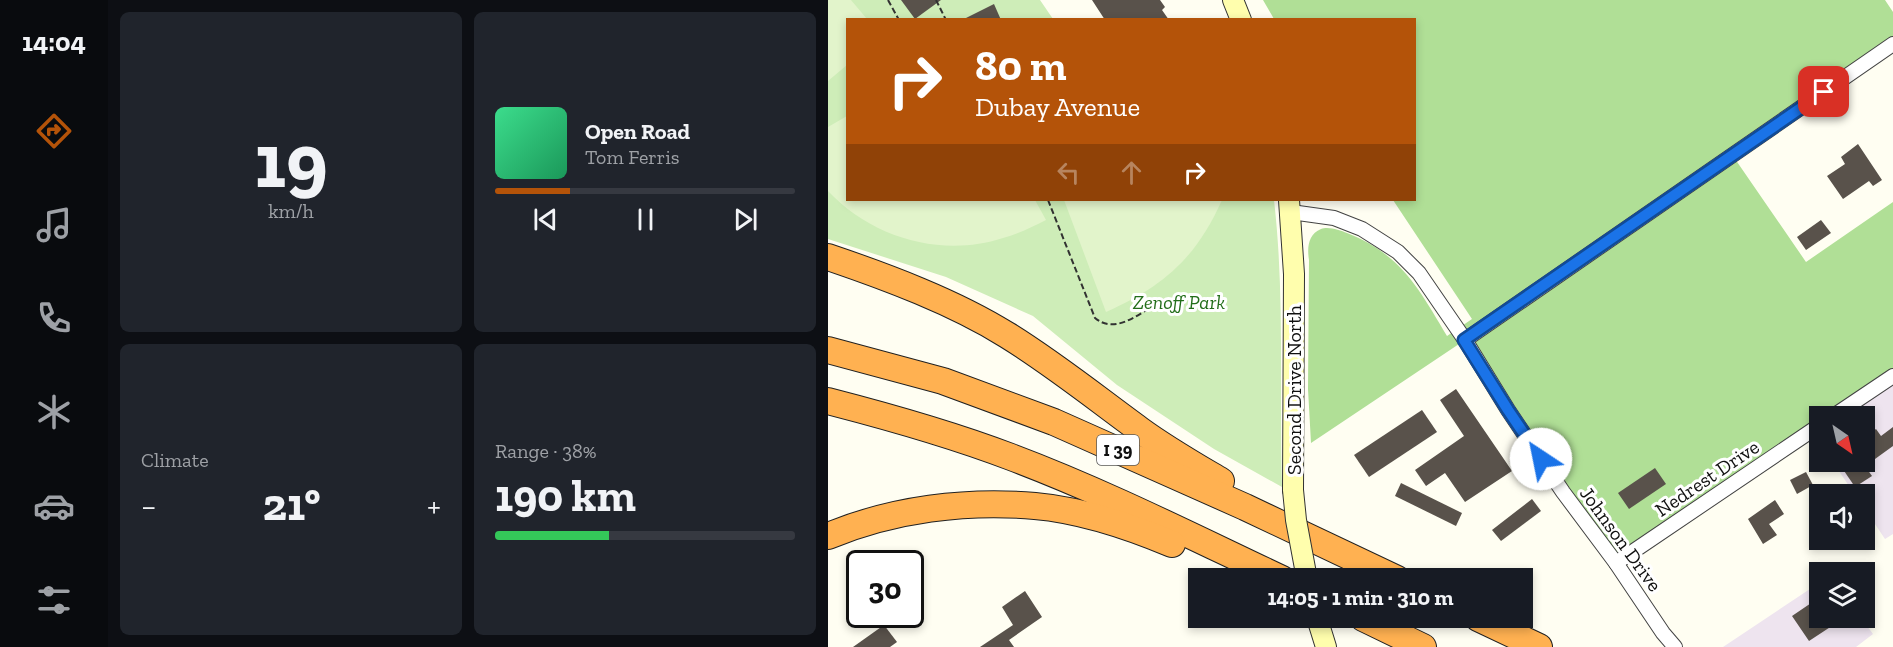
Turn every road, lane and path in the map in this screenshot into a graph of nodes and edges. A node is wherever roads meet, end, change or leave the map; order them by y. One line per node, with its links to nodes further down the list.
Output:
1 (888, 0): 4 (path)
2 (936, 0): 5 (path)
3 (1233, 0): 6 (street)
4 (898, 18)
5 (945, 18)
6 (1240, 18)
7 (1893, 44): 12 (street)
8 (1048, 201): 11 (path)
9 (1290, 206): 12 (street, Johnson Drive); 23 (street, Second Drive North, bridge)
10 (828, 257): 18 (highway)
11 (1150, 308)
12 (1464, 340): 20 (street, Johnson Drive)
13 (828, 350): 18 (highway, I 39)
14 (1893, 376): 16 (street)
15 (828, 401): 22 (highway, I 39)
16 (1848, 406)
17 (1809, 432): 20 (street, Nedrest Drive)
18 (1290, 529): 24 (highway, I 39)
19 (828, 536): 21 (highway)
20 (1616, 563): 31 (street, Johnson Drive)
21 (1228, 568)
22 (1259, 568)
23 (1305, 568)
24 (1373, 568)
25 (1320, 628): 28 (street)
26 (1383, 628): 29 (highway)
27 (1499, 628): 30 (highway)
28 (1325, 644)
29 (1423, 647)
30 (1539, 647)
31 (1675, 647)

